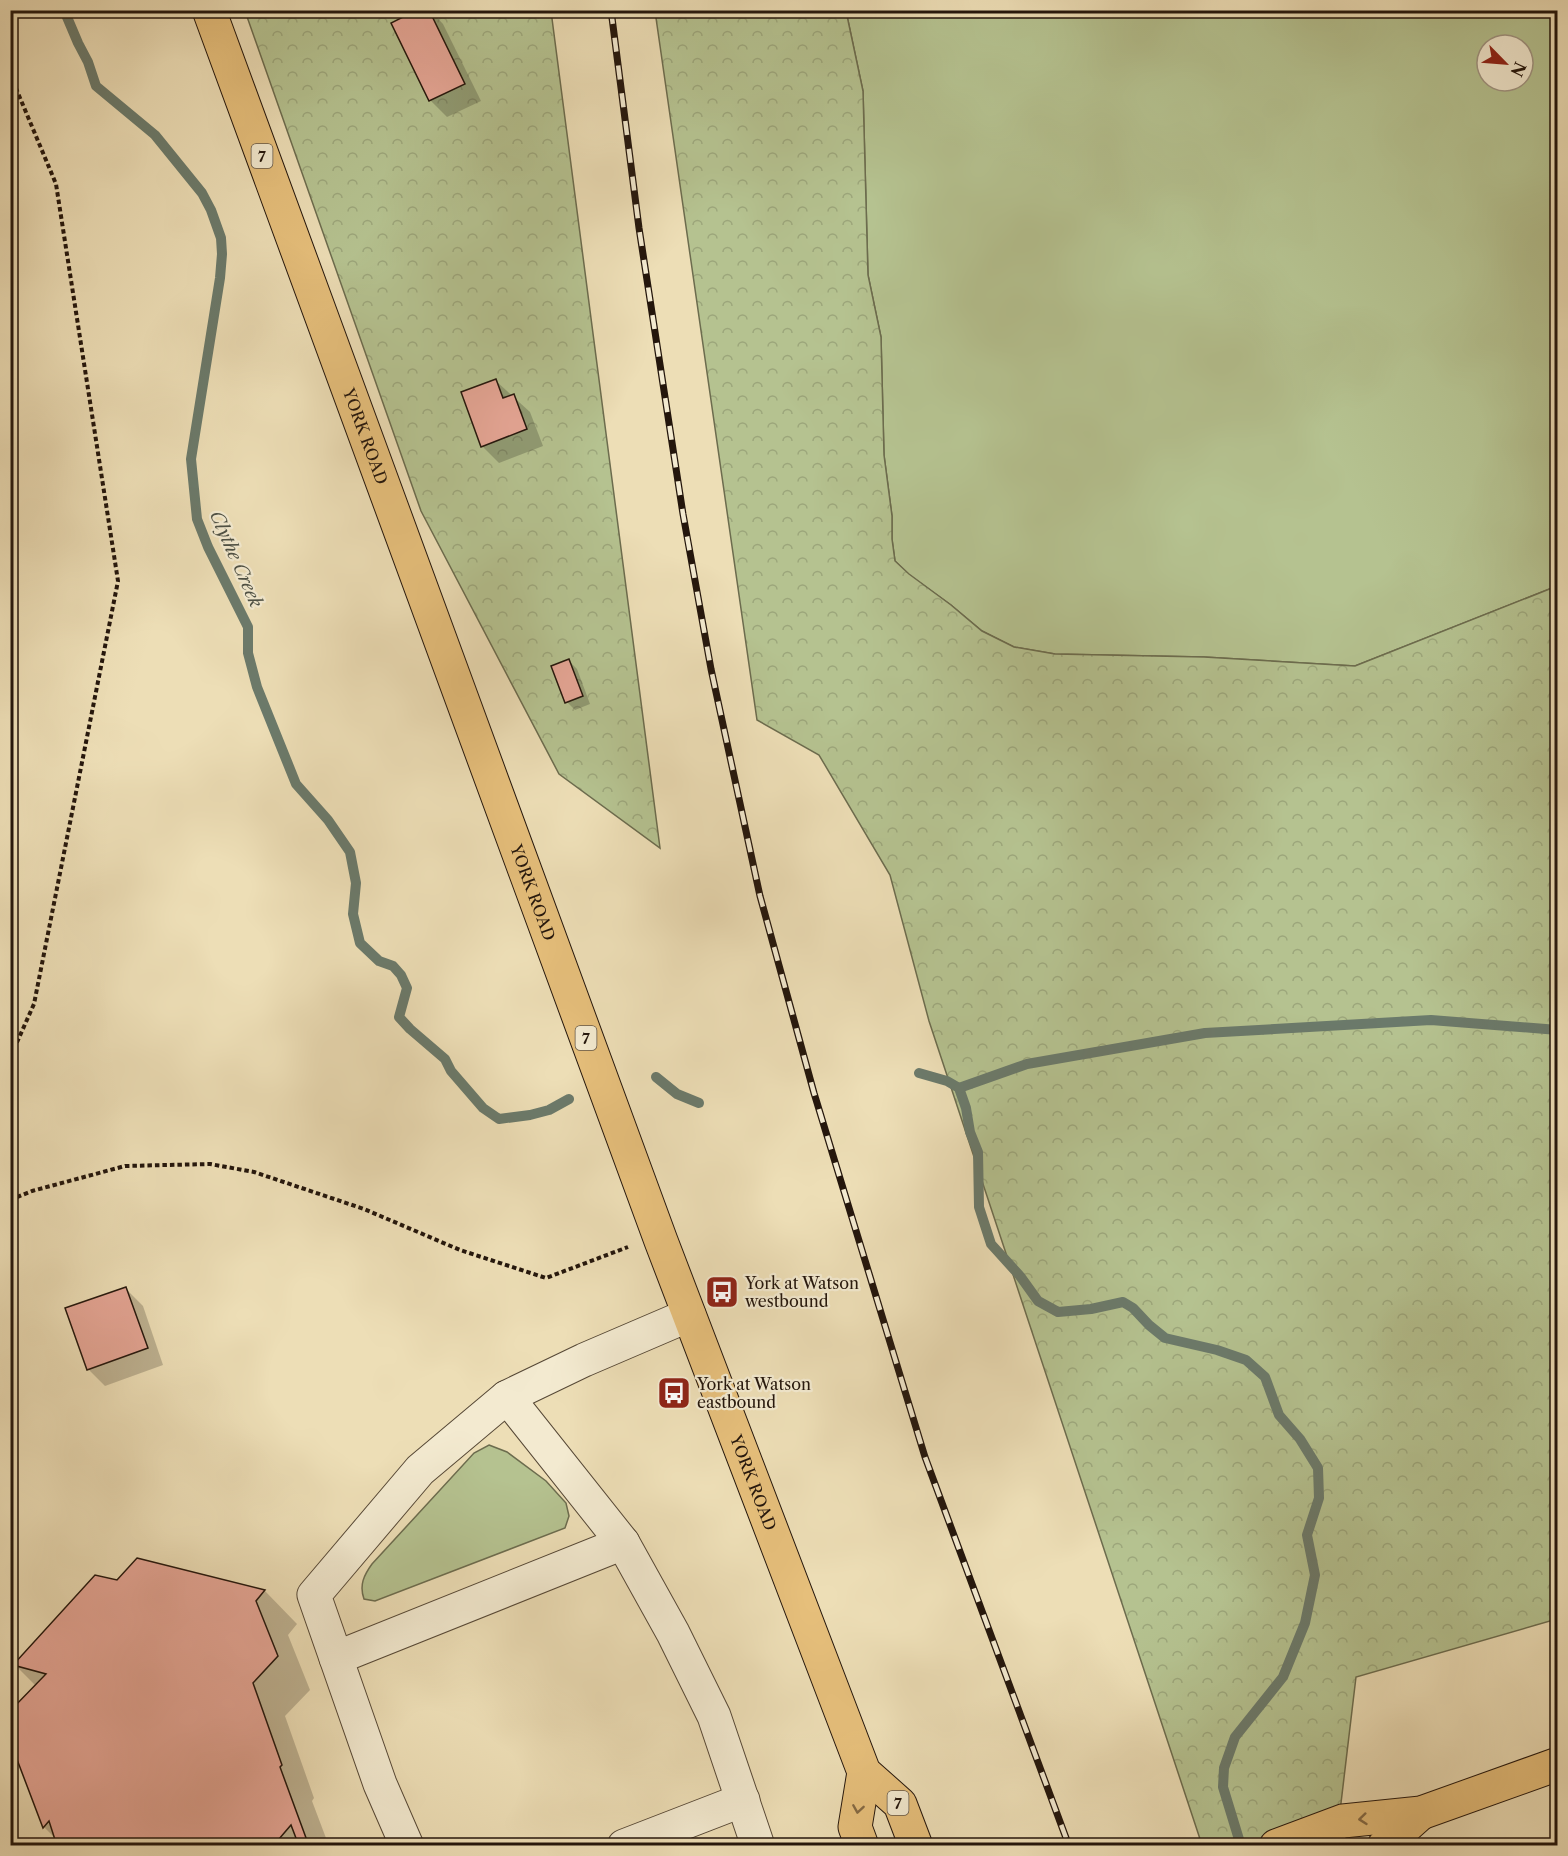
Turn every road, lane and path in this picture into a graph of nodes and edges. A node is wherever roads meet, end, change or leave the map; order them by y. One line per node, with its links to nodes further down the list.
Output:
1 (209, 10): 5 (main road, YORK ROAD / 7)
2 (10, 74): 3 (path)
3 (10, 1058)
4 (10, 1200): 5 (path)
5 (659, 1235): 6 (main road, YORK ROAD / 7)
6 (689, 1315): 7 (lane); 11 (main road, YORK ROAD / 7)
7 (507, 1397): 8 (lane); 9 (lane)
8 (623, 1543): 9 (lane); 12 (lane)
9 (336, 1658): 15 (lane)
10 (1557, 1764): 13 (main road)
11 (864, 1772): 18 (main road, one-way to 18); 19 (main road, YORK ROAD / 7)
12 (743, 1800): 16 (lane); 17 (lane)
13 (1421, 1813): 14 (main road, one-way to 14); 20 (main road)
14 (1285, 1842)
15 (407, 1845)
16 (624, 1845)
17 (758, 1845)
18 (862, 1845)
19 (916, 1845)
20 (1384, 1845)

